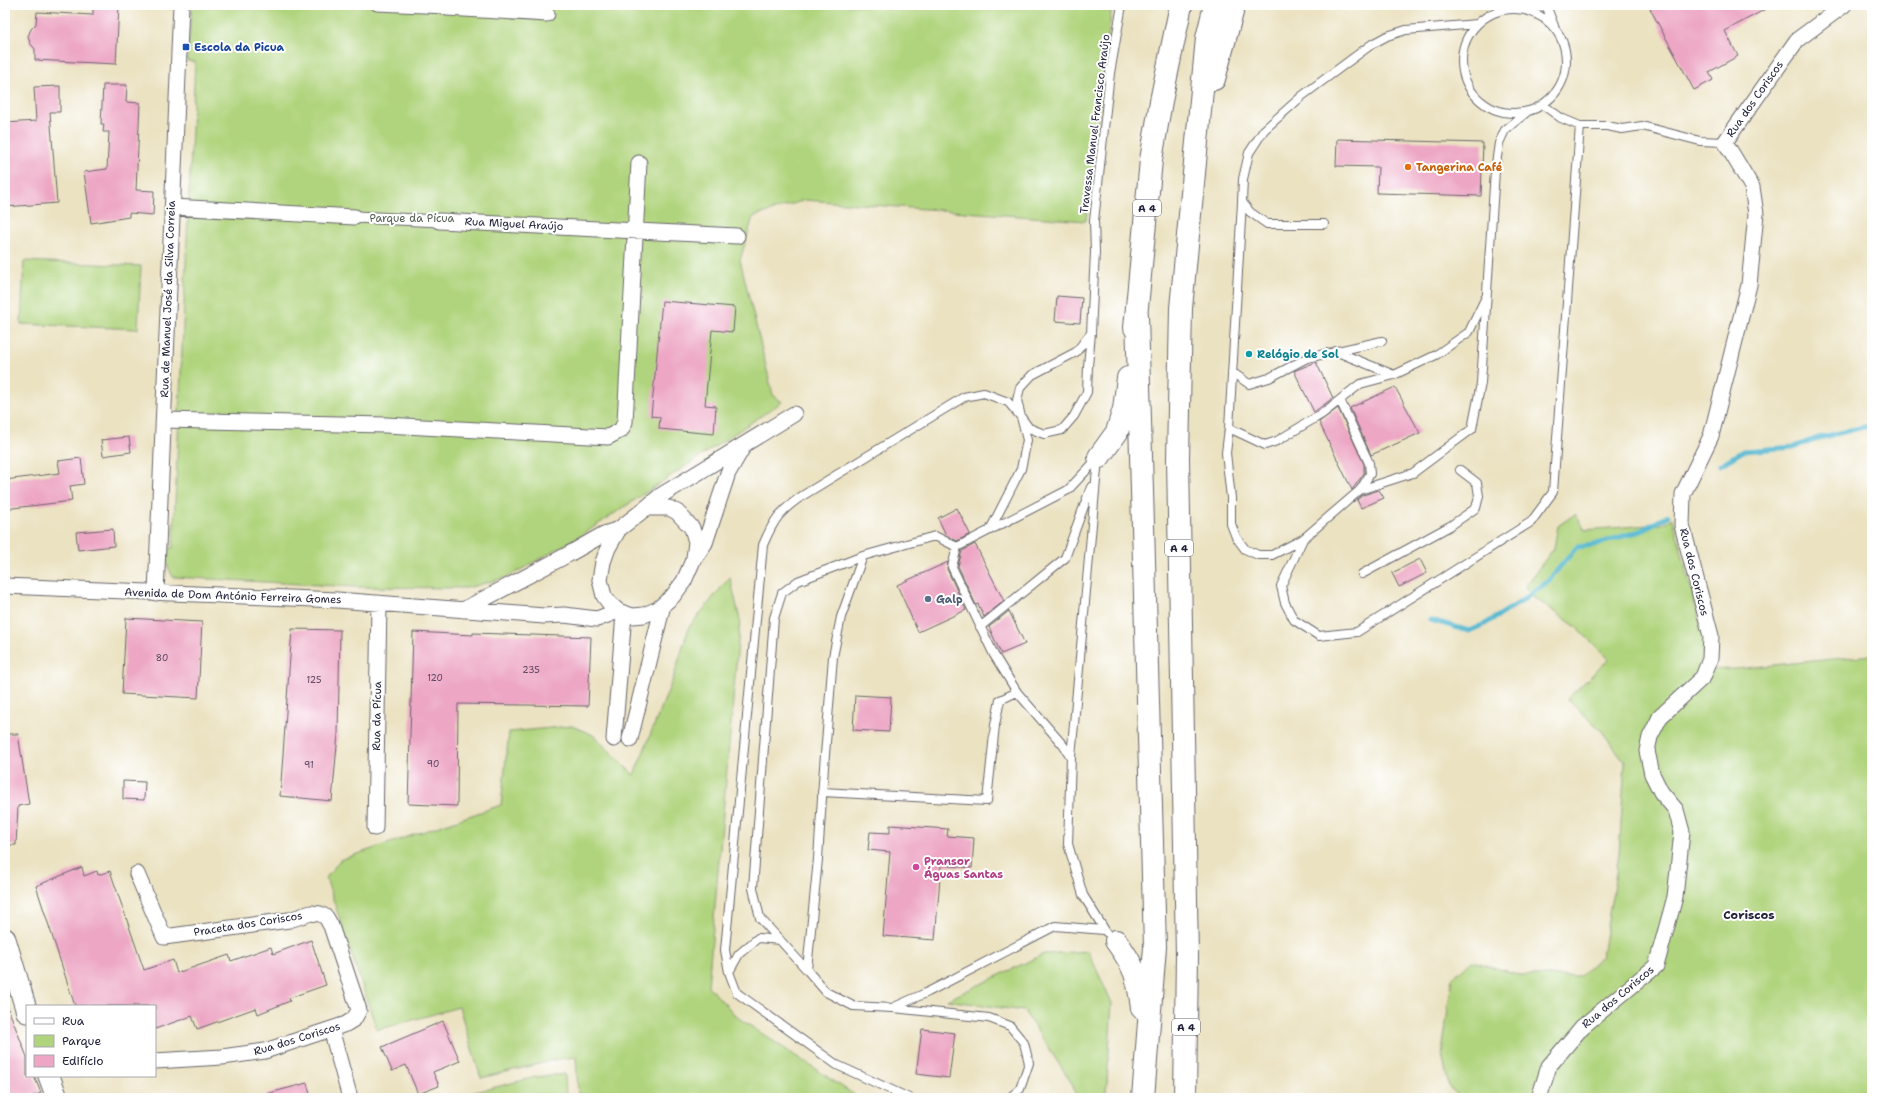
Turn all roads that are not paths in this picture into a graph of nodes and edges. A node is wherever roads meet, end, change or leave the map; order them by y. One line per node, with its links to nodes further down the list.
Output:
1 (181, 5): 22 (street, Rua de Manuel José da Silva Correia)
2 (377, 5): 10 (street)
3 (1122, 5): 30 (lane, Travessa Manuel Francisco Araújo)
4 (1181, 5): 29 (highway, A 4)
5 (1215, 5): 18 (highway, A 4)
6 (1234, 5): 18 (highway)
7 (1496, 5): 12 (lane)
8 (1546, 5): 14 (lane)
9 (1844, 5): 19 (street, Rua dos Coriscos)
10 (447, 8): 11 (street)
11 (547, 14)
12 (1490, 14): 13 (lane); 14 (lane)
13 (1477, 24): 16 (lane); 21 (lane)
14 (1555, 26): 15 (lane)
15 (1543, 105): 16 (lane); 17 (lane)
16 (1527, 112): 28 (lane)
17 (1580, 126): 19 (lane); 47 (lane)
18 (1197, 142): 82 (highway, A 4)
19 (1725, 142): 83 (street, Rua dos Coriscos)
20 (639, 163): 26 (street)
21 (1242, 202): 25 (lane); 33 (lane)
22 (172, 207): 23 (street, Rua Miguel Araújo); 38 (street, Rua de Manuel José da Silva Correia)
23 (355, 217): 24 (street, Rua Miguel Araújo)
24 (439, 221): 26 (street, Rua Miguel Araújo)
25 (1324, 224)
26 (636, 230): 27 (street, Rua Miguel Araújo); 38 (street)
27 (737, 236)
28 (1488, 292): 34 (lane); 43 (lane)
29 (1138, 315): 41 (highway); 77 (highway, A 4)
30 (1090, 333): 37 (lane); 37 (lane, Travessa Manuel Francisco Araújo)
31 (1382, 340): 32 (lane)
32 (1334, 351): 33 (lane); 34 (lane)
33 (1232, 372): 39 (lane)
34 (1394, 375): 35 (lane)
35 (1340, 400): 39 (lane); 43 (lane)
36 (794, 414): 40 (street, Avenida de Dom António Ferreira Gomes)
37 (1021, 418): 46 (lane); 70 (lane)
38 (164, 420): 53 (street, Rua de Manuel José da Silva Correia)
39 (1229, 428): 47 (lane)
40 (743, 446): 44 (street, Avenida de Dom António Ferreira Gomes); 50 (street, Avenida de Dom António Ferreira Gomes)
41 (1098, 457): 46 (lane); 58 (lane); 62 (lane)
42 (1460, 470): 51 (lane)
43 (1360, 490): 47 (lane)
44 (646, 508): 45 (street, Avenida de Dom António Ferreira Gomes); 50 (street, Avenida de Dom António Ferreira Gomes)
45 (619, 529): 56 (street, Avenida de Dom António Ferreira Gomes); 57 (street, Avenida de Dom António Ferreira Gomes)
46 (990, 530): 48 (lane)
47 (1303, 539)
48 (957, 547): 49 (lane); 58 (lane)
49 (863, 556): 63 (lane); 68 (lane)
50 (694, 558): 55 (street, Avenida de Dom António Ferreira Gomes)
51 (1362, 574)
52 (5, 586): 53 (street, Avenida de Dom António Ferreira Gomes)
53 (156, 593): 54 (street, Avenida de Dom António Ferreira Gomes)
54 (379, 603): 56 (street, Avenida de Dom António Ferreira Gomes); 64 (street, Rua da Pícua)
55 (663, 605): 57 (street, Avenida de Dom António Ferreira Gomes); 61 (street)
56 (462, 610): 57 (street, Avenida de Dom António Ferreira Gomes)
57 (621, 612): 60 (street)
58 (980, 627): 59 (lane)
59 (1017, 692): 62 (lane); 63 (lane)
60 (614, 739)
61 (630, 739)
62 (1071, 757): 66 (lane)
63 (822, 792): 69 (lane)
64 (375, 828)
65 (137, 874): 71 (street, Praceta dos Coriscos)
66 (1110, 936): 72 (lane); 77 (highway)
67 (5, 939): 73 (main road)
68 (780, 940): 69 (lane); 70 (lane)
69 (807, 970): 72 (lane)
70 (729, 972): 80 (lane)
71 (351, 986): 74 (street, Rua dos Coriscos)
72 (892, 1008): 81 (lane)
73 (26, 1009)
74 (330, 1030): 75 (street, Rua dos Coriscos); 79 (street)
75 (156, 1061)
76 (49, 1077): 78 (main road)
77 (1143, 1094)
78 (57, 1098)
79 (350, 1098)
80 (909, 1098)
81 (1010, 1098)
82 (1185, 1098)
83 (1539, 1098)

